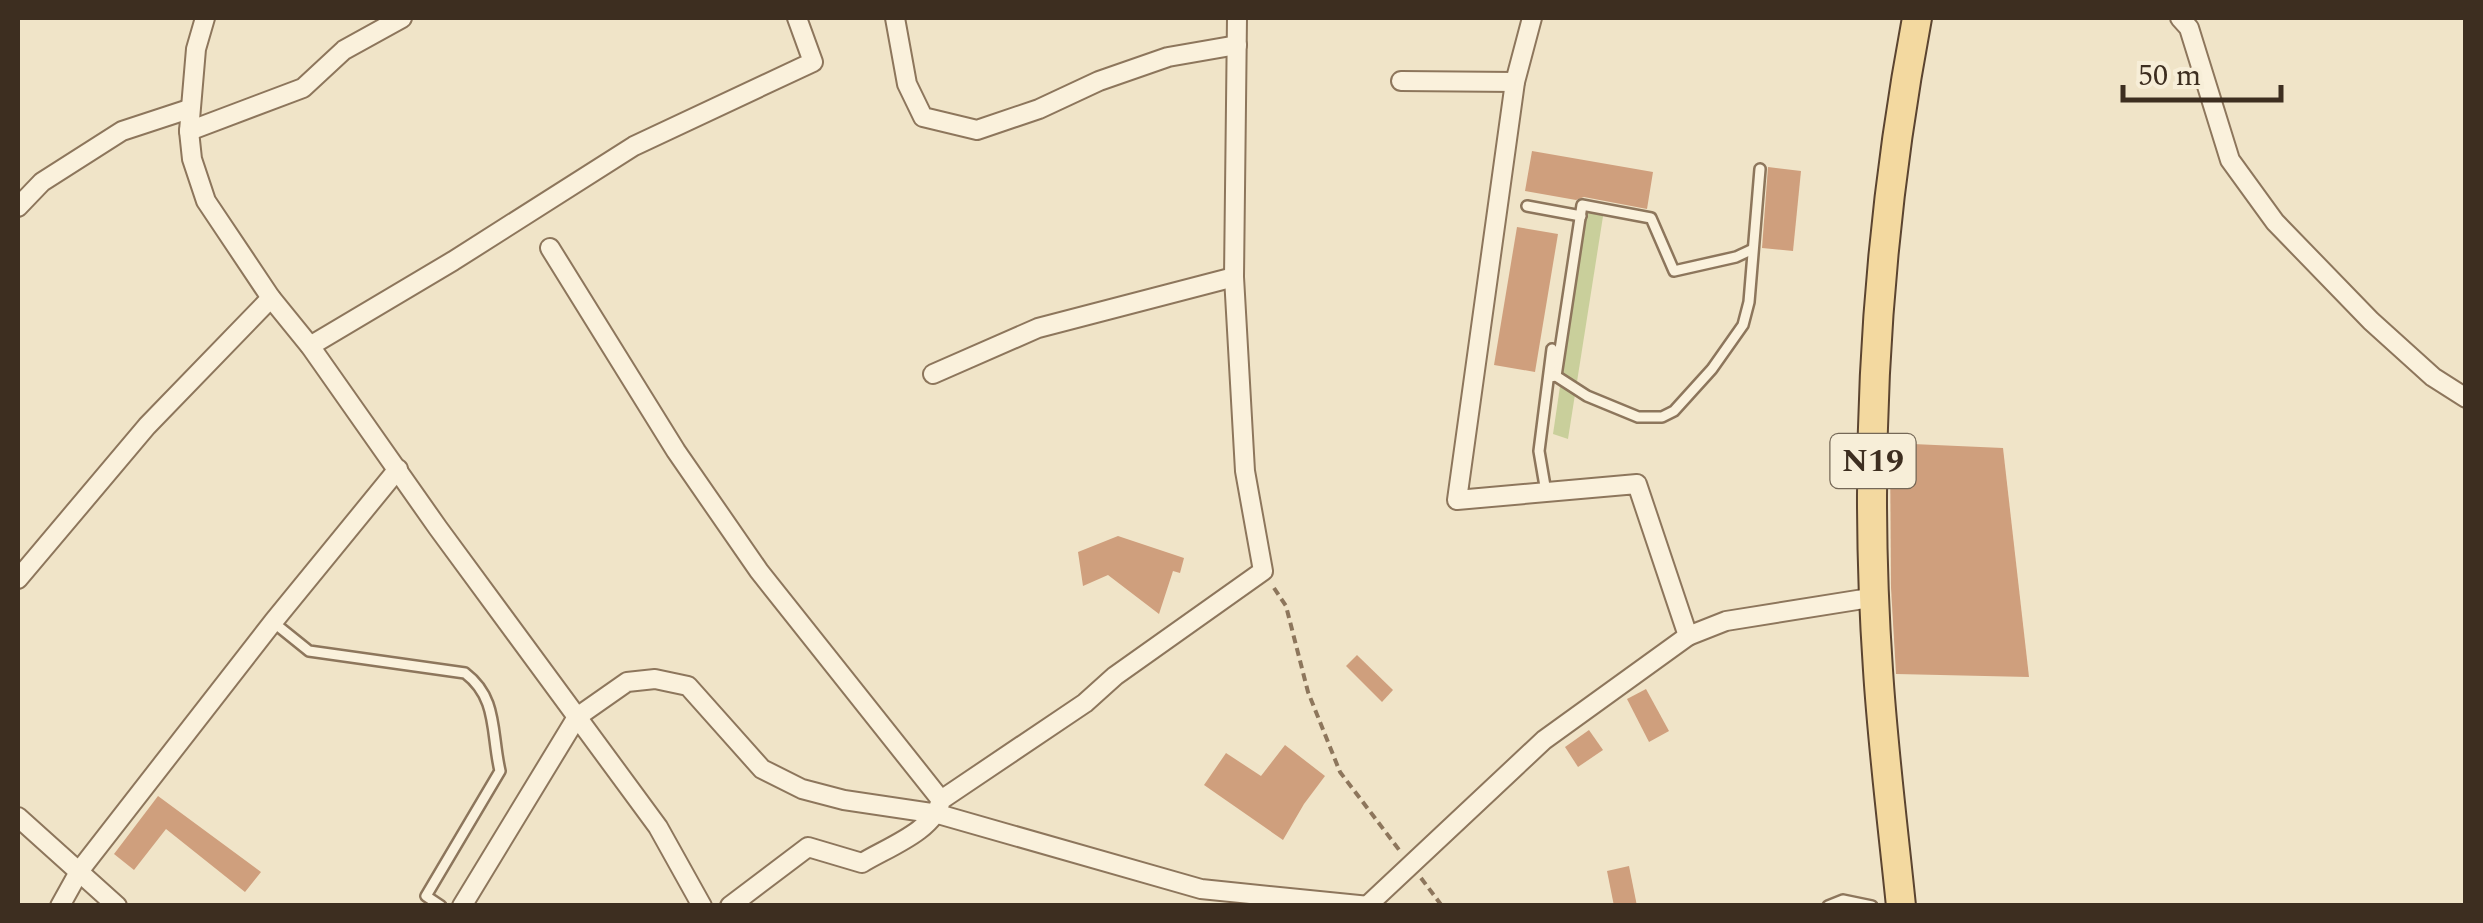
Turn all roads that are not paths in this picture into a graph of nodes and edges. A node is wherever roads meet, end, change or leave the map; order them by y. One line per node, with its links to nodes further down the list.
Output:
1 (204, 18): 12 (street)
2 (402, 18): 13 (street)
3 (797, 18): 22 (street)
4 (895, 18): 9 (street)
5 (1237, 18): 9 (street)
6 (1532, 18): 11 (street)
7 (1917, 18): 30 (main road, N19)
8 (2180, 18): 26 (street)
9 (1237, 45): 20 (street)
10 (1401, 80): 11 (street)
11 (1516, 82): 28 (street)
12 (188, 110): 13 (street); 16 (street)
13 (189, 131): 21 (street)
14 (1760, 169): 19 (lane)
15 (1526, 206): 17 (lane)
16 (18, 207)
17 (1581, 216): 19 (lane); 25 (lane)
18 (550, 248): 34 (street)
19 (1752, 250): 25 (lane)
20 (1234, 277): 24 (street); 34 (street)
21 (271, 298): 22 (street); 29 (street)
22 (310, 346): 27 (street)
23 (1552, 348): 25 (lane)
24 (933, 374)
25 (1552, 377): 28 (lane)
26 (2466, 398)
27 (398, 469): 31 (street); 33 (street)
28 (1547, 494): 32 (street)
29 (18, 579)
30 (1876, 597): 32 (street); 46 (main road, N19)
31 (273, 622): 36 (street); 39 (lane)
32 (1688, 636): 43 (street)
33 (577, 716): 34 (street); 40 (street); 41 (street)
34 (940, 807): 42 (street); 43 (street)
35 (18, 817): 36 (street)
36 (80, 870): 37 (street); 38 (street)
37 (60, 906)
38 (118, 906)
39 (441, 906)
40 (462, 906)
41 (702, 906)
42 (730, 906)
43 (1368, 906)
44 (1828, 906): 45 (lane)
45 (1872, 906)
46 (1901, 906)

